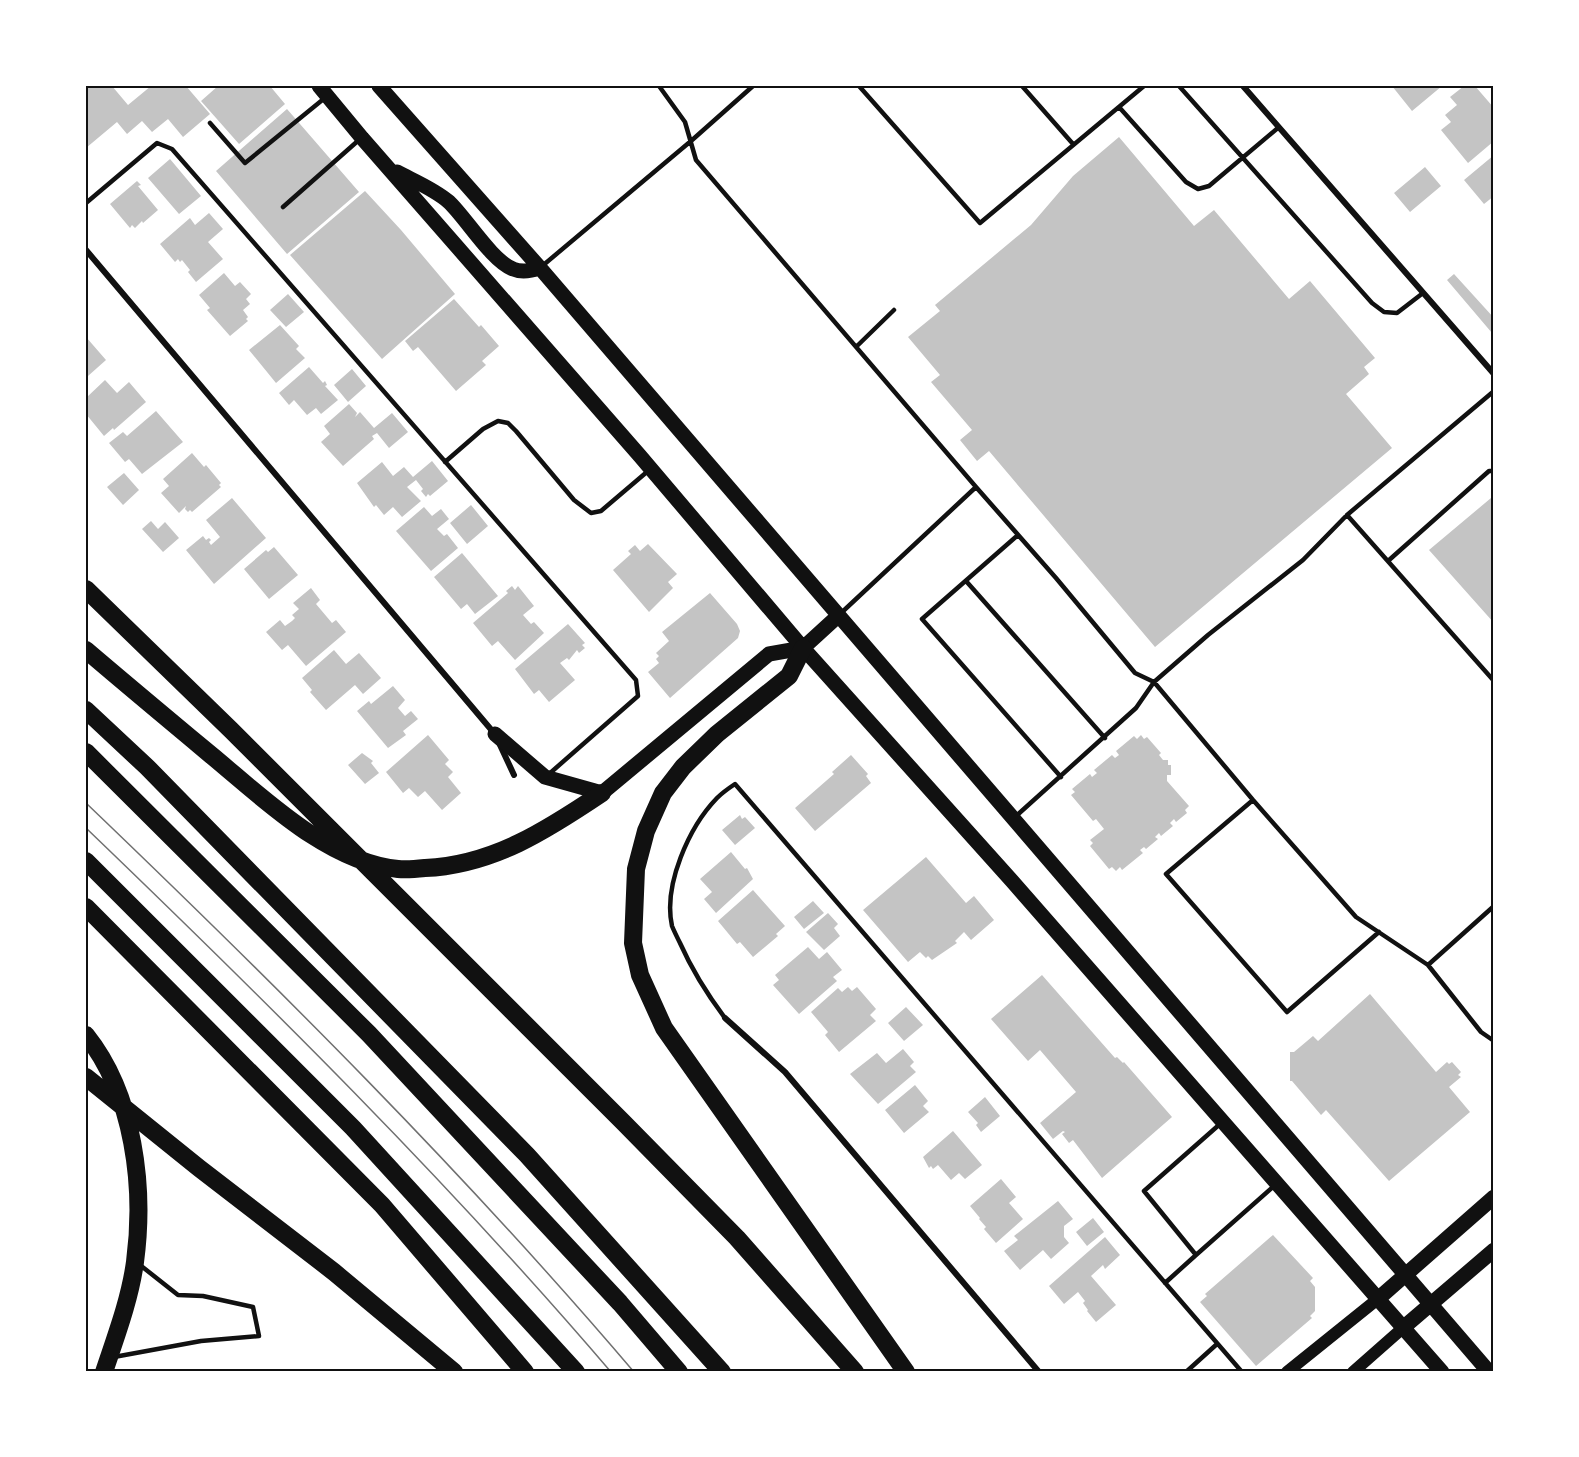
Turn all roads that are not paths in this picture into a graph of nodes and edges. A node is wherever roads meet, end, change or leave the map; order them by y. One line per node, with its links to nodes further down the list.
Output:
1 (380, 86): 21 (main road)
2 (659, 86): 14 (lane)
3 (753, 86): 14 (lane)
4 (859, 86): 15 (lane)
5 (1022, 86): 15 (lane)
6 (1144, 86): 10 (lane)
7 (1179, 86): 16 (lane)
8 (1243, 86): 12 (street)
9 (324, 90): 11 (lane); 13 (main road)
10 (1119, 107): 15 (lane); 16 (lane)
11 (210, 123)
12 (1279, 127): 16 (lane); 22 (street)
13 (362, 138): 17 (main road); 19 (lane)
14 (692, 141): 21 (lane); 24 (lane)
15 (1073, 144)
16 (1243, 158): 22 (lane)
17 (388, 168): 21 (main road); 28 (main road)
18 (86, 203): 27 (lane)
19 (284, 207)
20 (86, 250): 42 (street)
21 (540, 268): 36 (main road)
22 (1423, 293): 25 (street)
23 (894, 310): 24 (lane)
24 (856, 346): 30 (lane)
25 (1494, 374)
26 (1494, 390): 31 (lane)
27 (445, 462): 28 (lane); 46 (lane)
28 (650, 469): 37 (main road)
29 (1494, 471): 33 (lane)
30 (976, 487): 32 (lane); 36 (lane)
31 (1347, 515): 33 (lane); 40 (lane)
32 (1018, 535): 34 (lane); 40 (lane)
33 (1388, 561): 39 (lane)
34 (966, 580): 43 (lane); 47 (lane)
35 (86, 589): 78 (highway)
36 (837, 616): 37 (main road); 50 (main road)
37 (802, 648): 48 (main road); 60 (main road); 79 (highway)
38 (86, 650): 48 (highway)
39 (1494, 681)
40 (1154, 682): 43 (lane); 49 (lane)
41 (86, 710): 77 (highway)
42 (495, 734): 45 (street); 46 (main road)
43 (1105, 738): 47 (lane)
44 (86, 752): 76 (highway)
45 (514, 775)
46 (545, 777): 48 (main road)
47 (1060, 777): 50 (lane)
48 (602, 793)
49 (1253, 800): 54 (lane); 54 (lane)
50 (1013, 819): 66 (main road)
51 (86, 861): 75 (highway)
52 (1494, 906): 55 (lane)
53 (86, 907): 74 (highway)
54 (1378, 932): 55 (lane)
55 (1428, 965): 58 (lane)
56 (725, 1018): 67 (lane); 80 (street)
57 (86, 1035): 65 (highway)
58 (1494, 1041)
59 (86, 1077): 73 (highway)
60 (1222, 1122): 61 (main road); 64 (lane)
61 (1277, 1184): 64 (lane); 68 (main road)
62 (1494, 1197): 66 (main road)
63 (1494, 1250): 69 (main road)
64 (1196, 1255): 67 (lane)
65 (135, 1261): 72 (highway); 72 (lane)
66 (1406, 1274): 68 (main road); 69 (main road)
67 (1165, 1283): 71 (lane)
68 (1379, 1298): 70 (main road); 83 (main road)
69 (1431, 1304): 70 (main road); 86 (main road)
70 (1404, 1327): 84 (main road); 85 (main road)
71 (1217, 1344): 81 (lane); 82 (lane)
72 (106, 1365)
73 (454, 1371)
74 (525, 1371)
75 (576, 1371)
76 (680, 1371)
77 (722, 1371)
78 (855, 1371)
79 (906, 1371)
80 (1039, 1371)
81 (1186, 1371)
82 (1242, 1371)
83 (1287, 1371)
84 (1353, 1371)
85 (1442, 1371)
86 (1489, 1371)

